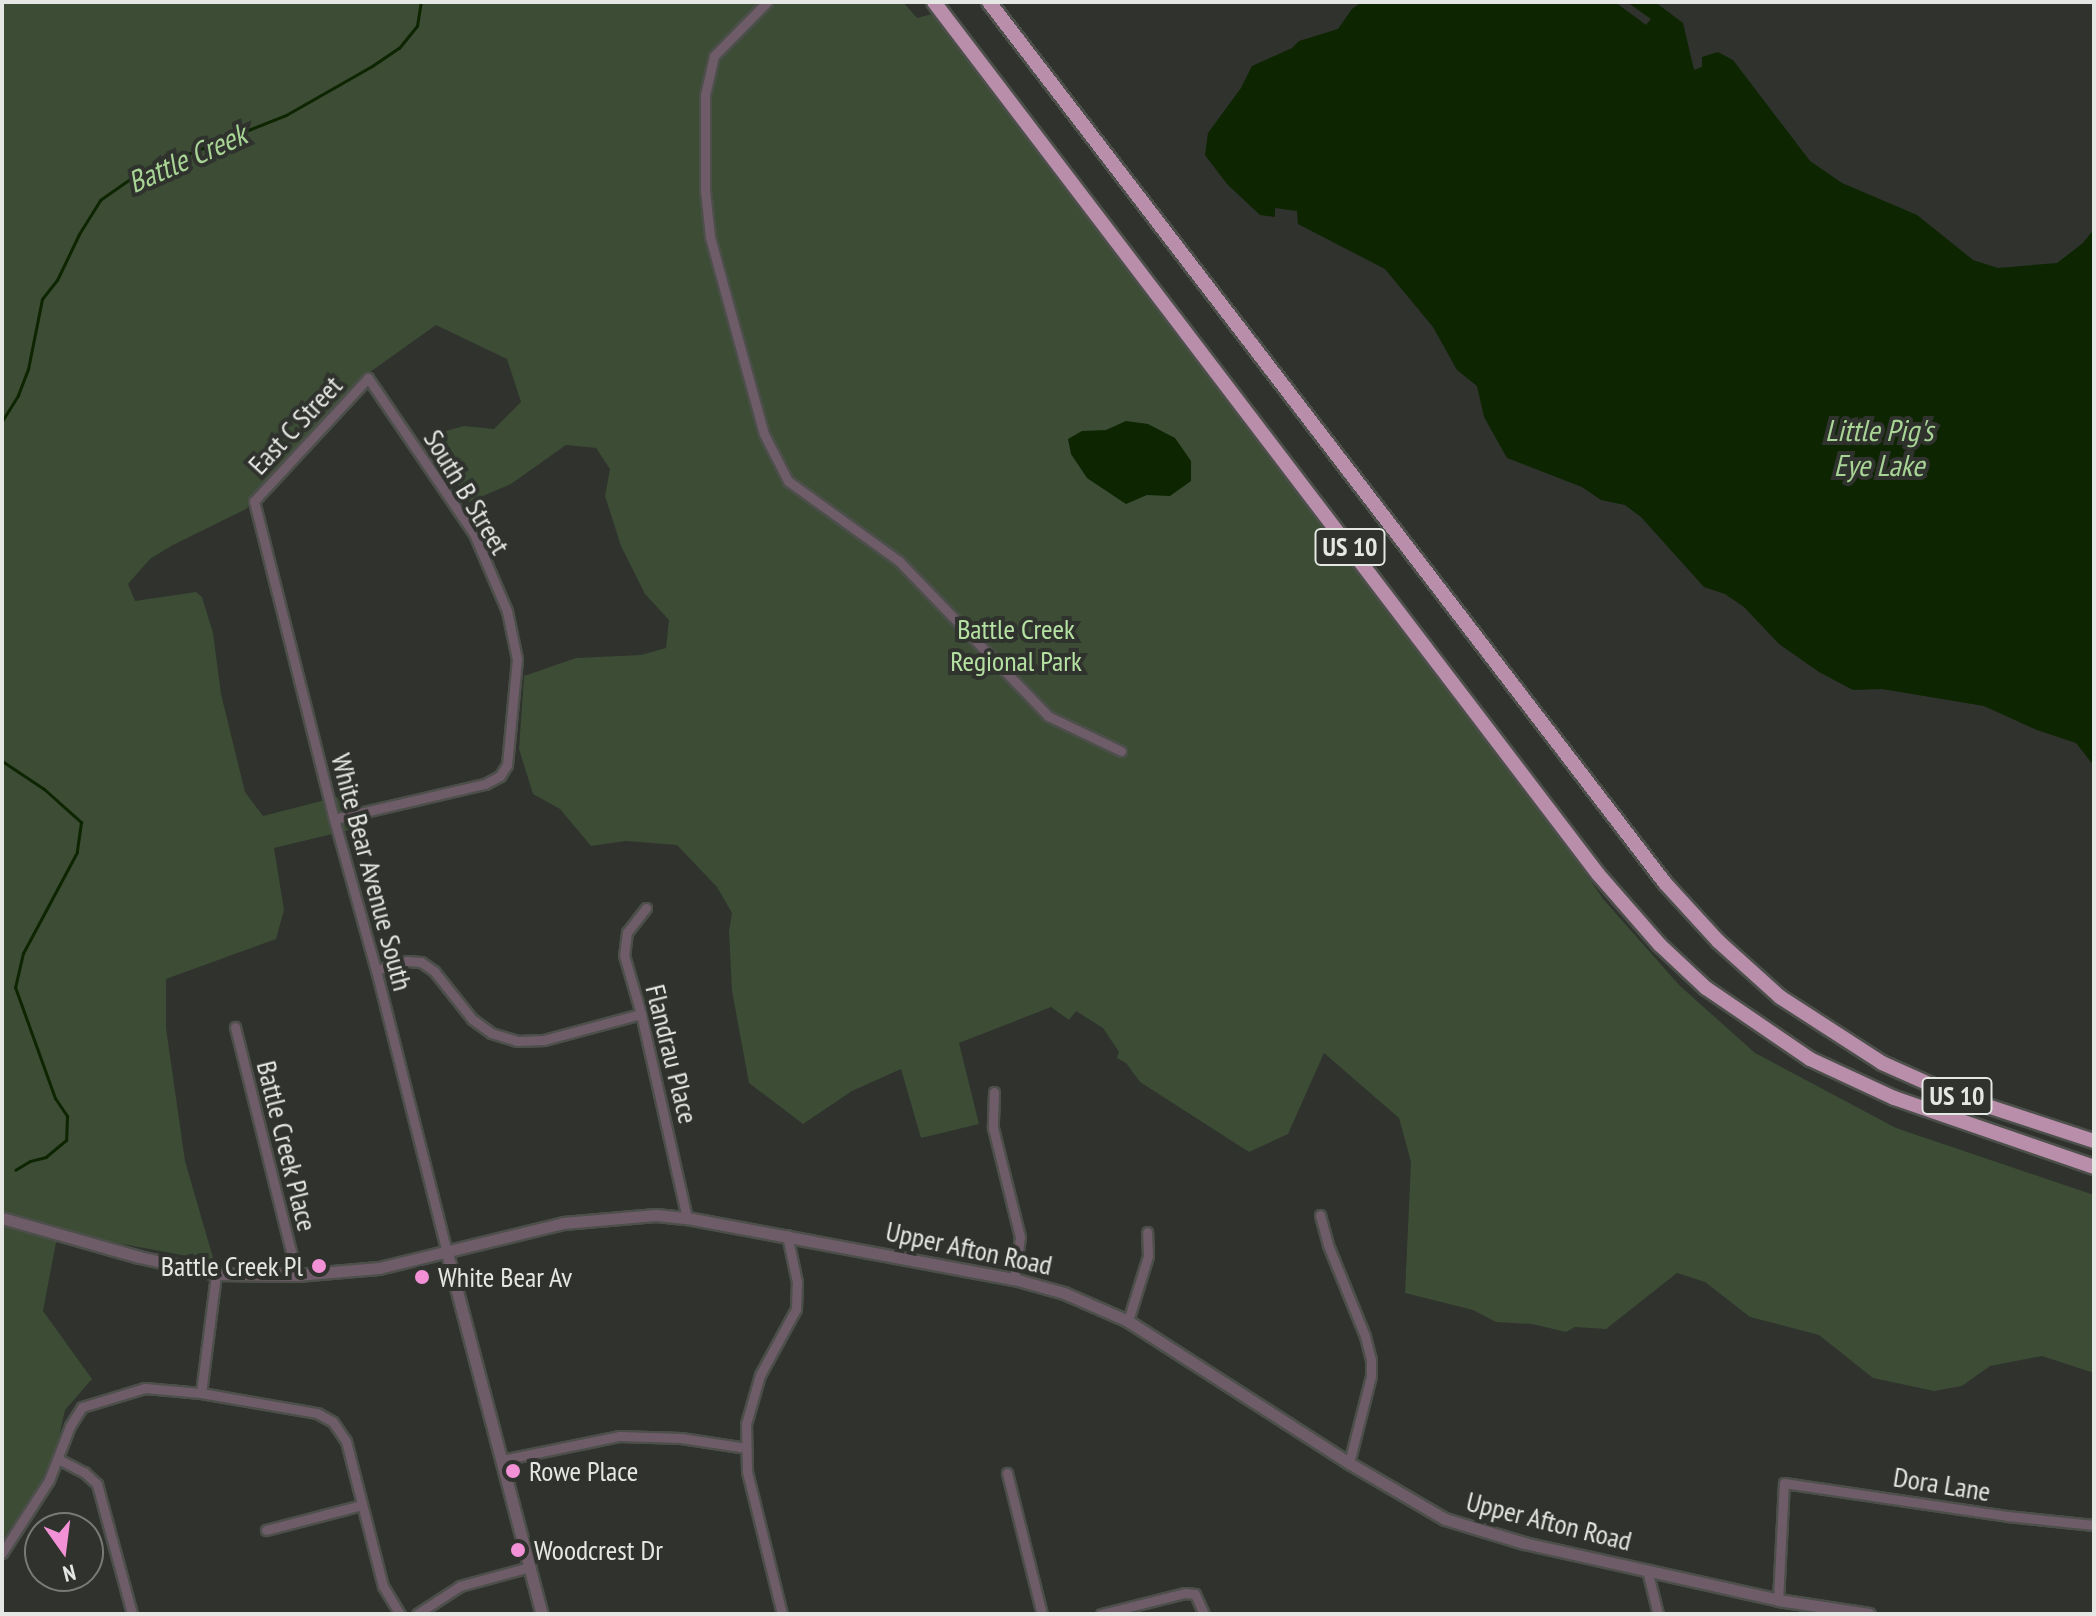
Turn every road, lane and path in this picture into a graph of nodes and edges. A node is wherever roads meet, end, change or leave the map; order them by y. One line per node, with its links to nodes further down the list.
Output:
1 (767, 2): 6 (street)
2 (934, 2): 14 (highway, US 10)
3 (989, 2): 13 (highway, US 10)
4 (368, 378): 5 (street, East C Street); 7 (street, South B Street)
5 (254, 501): 7 (street, White Bear Avenue South)
6 (1121, 751)
7 (334, 819): 9 (street, White Bear Avenue South)
8 (646, 908): 10 (street, Flandrau Place)
9 (376, 970): 10 (street); 20 (street, White Bear Avenue South)
10 (641, 1014): 17 (street, Flandrau Place)
11 (235, 1027): 22 (street, Battle Creek Place)
12 (994, 1092): 23 (street)
13 (2094, 1141)
14 (2094, 1167)
15 (1320, 1215): 29 (street)
16 (2, 1218): 21 (street, Upper Afton Road)
17 (687, 1218): 19 (street, Upper Afton Road); 20 (street, Upper Afton Road)
18 (1147, 1232): 24 (street)
19 (787, 1235): 23 (street, Upper Afton Road); 26 (street)
20 (447, 1253): 22 (street, Upper Afton Road); 28 (street)
21 (216, 1274): 22 (street, Upper Afton Road); 25 (street)
22 (297, 1275)
23 (1014, 1279): 24 (street, Upper Afton Road)
24 (1128, 1321): 29 (street, Upper Afton Road)
25 (201, 1393): 27 (street); 31 (street)
26 (746, 1448): 28 (street); 42 (street)
27 (58, 1459): 34 (street); 38 (street)
28 (502, 1460): 35 (street)
29 (1349, 1463): 36 (street, Upper Afton Road)
30 (1007, 1473): 43 (street)
31 (362, 1505): 33 (street); 39 (street)
32 (2094, 1525): 37 (street, Dora Lane)
33 (266, 1530)
34 (2, 1553)
35 (530, 1567): 40 (street); 41 (street)
36 (1647, 1570): 37 (street, Upper Afton Road); 46 (street)
37 (1778, 1600): 47 (street, Upper Afton Road)
38 (132, 1614)
39 (400, 1614)
40 (417, 1614)
41 (542, 1614)
42 (782, 1614)
43 (1042, 1614)
44 (1101, 1614): 45 (street)
45 (1204, 1614)
46 (1658, 1614)
47 (1869, 1614)

